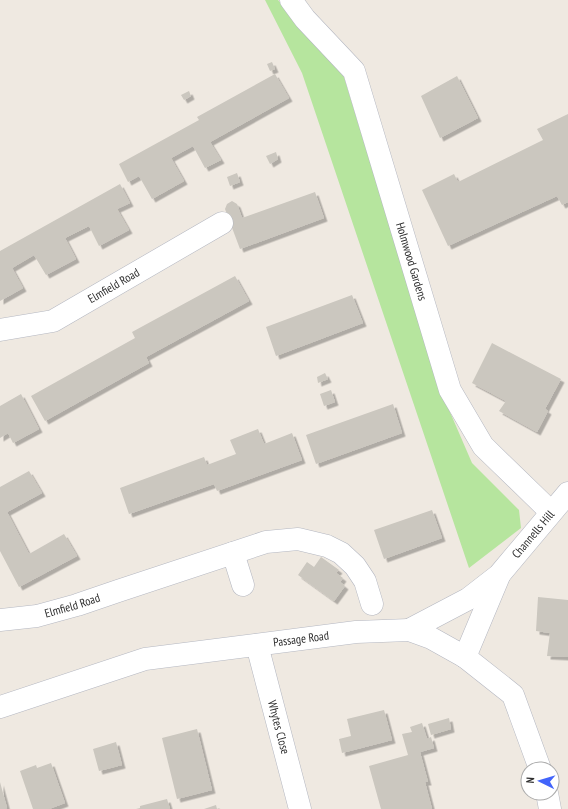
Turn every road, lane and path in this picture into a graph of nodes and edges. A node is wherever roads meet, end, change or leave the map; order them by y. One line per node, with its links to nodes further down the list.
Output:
1 (291, 0): 5 (street, Holmwood Gardens)
2 (222, 223): 3 (street, Elmfield Road)
3 (0, 330)
4 (568, 493): 5 (street, Channells Hill)
5 (551, 512): 7 (street, Channells Hill)
6 (233, 553): 8 (street); 9 (street, Elmfield Road); 10 (street, Elmfield Road)
7 (499, 575): 11 (street, Channells Hill); 13 (street, Channells Hill)
8 (242, 585)
9 (372, 604)
10 (0, 620)
11 (409, 630): 12 (street, Passage Road); 13 (street, Passage Road)
12 (257, 645): 14 (street, Passage Road); 16 (street, Whytes Close)
13 (465, 657): 15 (street, Passage Road)
14 (0, 707)
15 (537, 761)
16 (300, 809)

